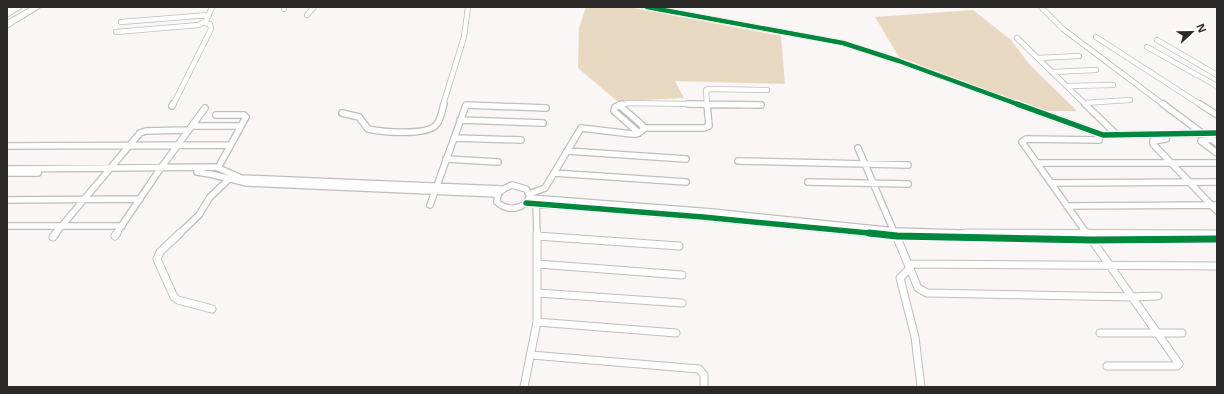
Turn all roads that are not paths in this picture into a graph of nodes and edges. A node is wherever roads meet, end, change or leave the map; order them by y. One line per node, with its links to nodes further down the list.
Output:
1 (12, 7): 9 (street)
2 (19, 7): 10 (highway)
3 (37, 7): 15 (highway)
4 (212, 7): 11 (street)
5 (314, 7): 12 (street)
6 (468, 7): 38 (street)
7 (647, 7): 49 (street)
8 (1041, 7): 47 (street)
9 (7, 10)
10 (7, 14)
11 (208, 15): 13 (street); 14 (street)
12 (308, 15)
13 (121, 22)
14 (205, 23): 16 (street); 35 (street)
15 (7, 25)
16 (116, 32)
17 (1096, 36): 40 (street)
18 (1017, 38): 22 (street)
19 (1157, 40): 25 (street)
20 (1147, 47): 28 (street)
21 (1079, 56): 22 (street)
22 (1038, 58): 24 (street)
23 (1096, 70): 24 (street)
24 (1052, 72): 27 (street)
25 (1217, 75)
26 (1113, 84): 27 (street)
27 (1067, 86): 31 (street)
28 (1217, 86)
29 (767, 90): 32 (street)
30 (1130, 100): 31 (street)
31 (1084, 103): 49 (street)
32 (707, 104): 33 (street); 34 (street); 45 (street)
33 (619, 105): 45 (street); 46 (street)
34 (761, 105)
35 (172, 106)
36 (205, 108): 44 (street)
37 (546, 108): 41 (street)
38 (342, 113)
39 (216, 115): 43 (street)
40 (1217, 115)
41 (460, 120): 42 (street); 51 (street)
42 (543, 123)
43 (241, 126): 44 (street); 55 (street)
44 (190, 128): 57 (street); 58 (street)
45 (644, 128): 46 (street)
46 (639, 133): 60 (street)
47 (1202, 133): 48 (street); 50 (street)
48 (1217, 133)
49 (1117, 135): 50 (street)
50 (1164, 135): 67 (street)
51 (454, 138): 52 (street); 62 (street)
52 (521, 140)
53 (1099, 140): 66 (street)
54 (1217, 144): 61 (street)
55 (230, 145): 58 (street); 71 (street)
56 (7, 146): 57 (street)
57 (128, 146): 58 (street); 74 (street)
58 (177, 146): 73 (street)
59 (858, 148): 69 (street)
60 (567, 151): 63 (street); 76 (street)
61 (1217, 153)
62 (446, 159): 65 (street); 85 (street)
63 (686, 159)
64 (738, 161): 69 (street)
65 (498, 162)
66 (1037, 163): 67 (street); 81 (street)
67 (1171, 163): 68 (street); 82 (street)
68 (1217, 163)
69 (865, 164): 70 (street); 83 (street)
70 (908, 165)
71 (218, 168): 73 (street); 85 (street)
72 (7, 169): 74 (street)
73 (159, 170): 74 (street); 77 (street); 90 (street)
74 (107, 171): 75 (street); 89 (street)
75 (7, 173)
76 (554, 173): 78 (street); 87 (street)
77 (228, 180): 85 (street); 116 (street)
78 (686, 182)
79 (808, 182): 83 (street)
80 (1217, 182): 82 (street)
81 (1051, 183): 82 (street); 94 (street)
82 (1191, 183): 93 (street)
83 (874, 184): 84 (street); 99 (street)
84 (908, 184)
85 (436, 188): 86 (street); 92 (street)
86 (500, 191): 87 (street); 87 (street)
87 (528, 198): 91 (street); 99 (street)
88 (7, 200): 89 (street)
89 (84, 200): 90 (street); 97 (street)
90 (140, 200): 98 (street)
91 (536, 204): 99 (street); 102 (street)
92 (430, 205)
93 (1214, 205): 94 (street); 95 (street)
94 (1067, 206): 104 (street)
95 (1217, 211)
96 (7, 226): 97 (street)
97 (62, 226): 98 (street); 103 (street)
98 (122, 226): 101 (street)
99 (896, 234): 104 (street); 108 (street)
100 (1217, 234): 104 (street)
101 (115, 236)
102 (537, 236): 106 (street); 107 (street)
103 (53, 237)
104 (1090, 237): 105 (street); 109 (street)
105 (1217, 239)
106 (679, 246)
107 (538, 264): 111 (street); 112 (street)
108 (910, 266): 109 (street); 114 (street); 126 (street)
109 (1109, 266): 110 (street); 114 (street)
110 (1217, 266)
111 (682, 275)
112 (538, 292): 115 (street); 117 (street)
113 (1158, 296): 114 (street)
114 (1132, 297): 120 (street)
115 (682, 303)
116 (212, 309)
117 (536, 322): 118 (street); 122 (street)
118 (676, 333)
119 (1100, 333): 120 (street)
120 (1157, 333): 121 (street); 123 (street)
121 (1182, 333)
122 (531, 355): 124 (street); 125 (street)
123 (1108, 366)
124 (524, 387)
125 (704, 387)
126 (921, 387)

